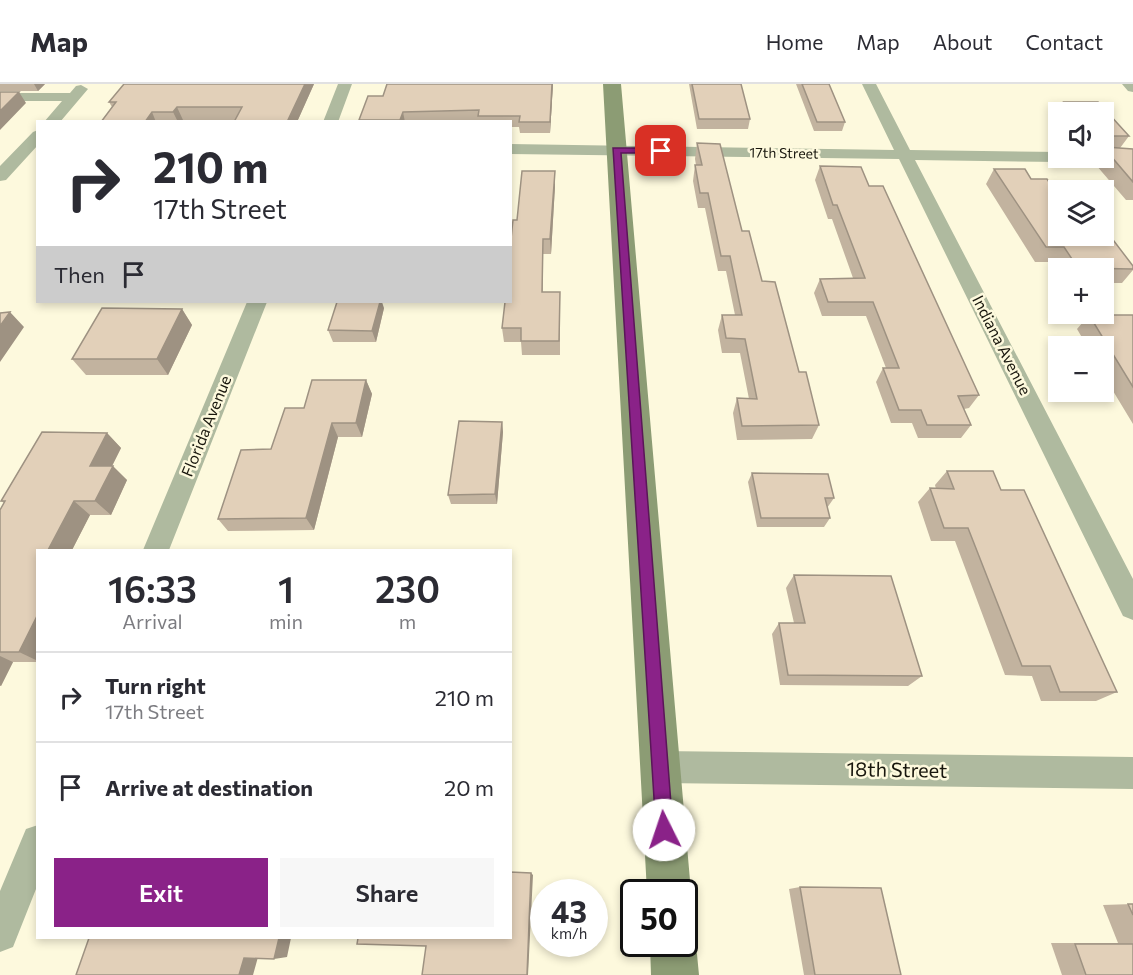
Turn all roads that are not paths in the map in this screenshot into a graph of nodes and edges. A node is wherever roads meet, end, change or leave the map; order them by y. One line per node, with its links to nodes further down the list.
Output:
1 (85, 84): 8 (street)
2 (345, 84): 10 (street)
3 (612, 84): 13 (main road)
4 (869, 84): 14 (street, Indiana Avenue)
5 (1129, 84): 6 (street)
6 (1133, 88)
7 (0, 96): 8 (street)
8 (74, 97): 9 (street)
9 (53, 120)
10 (331, 120)
11 (36, 137): 16 (street)
12 (512, 149): 13 (street, 17th Street)
13 (616, 150): 14 (street, 17th Street); 20 (main road)
14 (906, 155): 15 (street, 17th Street); 19 (street, Indiana Avenue)
15 (1048, 157)
16 (0, 176)
17 (257, 303): 18 (street, Florida Avenue)
18 (156, 549)
19 (1133, 608)
20 (660, 767): 21 (street, 18th Street); 23 (main road)
21 (1133, 773)
22 (36, 846): 24 (street)
23 (668, 879)
24 (0, 934)
25 (673, 957): 26 (main road)
26 (675, 975)

